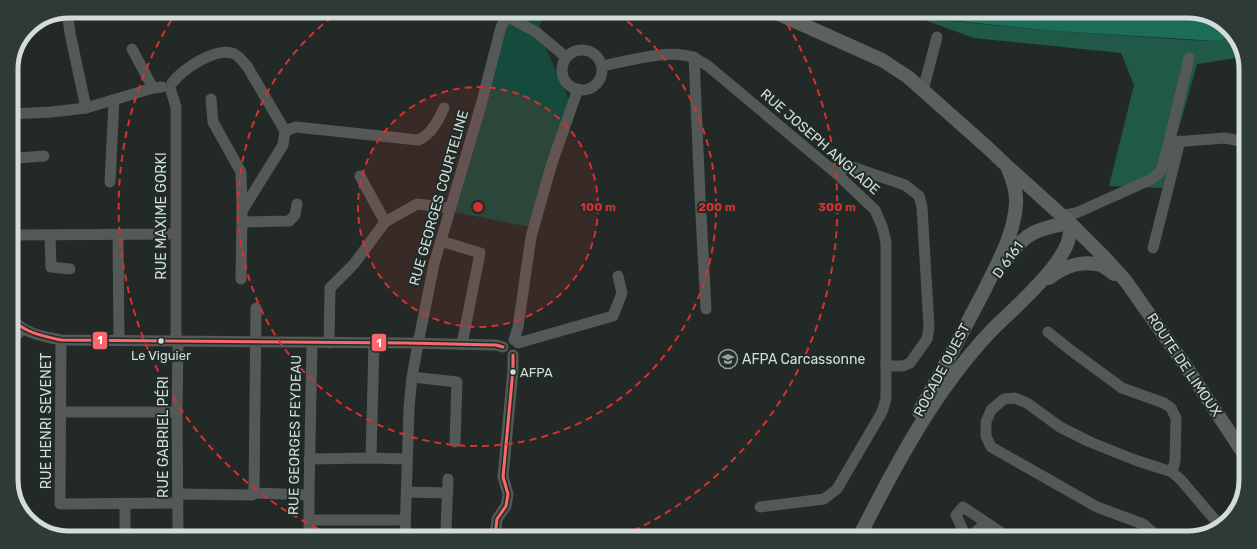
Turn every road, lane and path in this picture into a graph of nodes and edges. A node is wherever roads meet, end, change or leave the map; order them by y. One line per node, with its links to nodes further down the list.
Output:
1 (67, 18): 16 (street)
2 (503, 18): 30 (street, RUE GEORGES COURTELINE)
3 (511, 18): 7 (street)
4 (788, 18): 13 (main road, D 6161)
5 (937, 36): 13 (street)
6 (132, 49): 11 (street, RUE MAXIME GORKI)
7 (566, 57): 10 (street); 12 (street)
8 (694, 58): 10 (street, RUE JOSEPH ANGLADE); 26 (street, RUE JOSEPH ANGLADE); 48 (street)
9 (1189, 58): 21 (street)
10 (603, 66): 12 (street)
11 (165, 87): 15 (street); 19 (street); 34 (street, RUE MAXIME GORKI)
12 (578, 90): 56 (street)
13 (923, 90): 22 (main road, D 6161)
14 (212, 99): 31 (street)
15 (114, 100): 16 (street); 28 (street)
16 (86, 108): 18 (street)
17 (444, 108): 19 (street)
18 (18, 114)
19 (285, 131): 31 (street)
20 (1239, 141): 21 (street)
21 (1175, 142): 32 (street); 39 (street)
22 (988, 148): 25 (main road, D 6161); 32 (main road, D 6161)
23 (44, 156): 24 (street)
24 (18, 158)
25 (1008, 167): 32 (main road, D 6161); 40 (main road, D 6161 / D 6161)
26 (837, 174): 63 (street, RUE JOSEPH ANGLADE); 63 (street)
27 (360, 176): 33 (street)
28 (110, 182)
29 (297, 204): 31 (street)
30 (450, 208): 33 (street); 38 (street, RUE GEORGES COURTELINE)
31 (242, 216): 43 (street)
32 (1070, 217): 44 (main road, ROUTE DE LIMOUX); 45 (main road, ROCADE OUEST); 46 (main road, D 6161 / D 6161)
33 (385, 222): 57 (street)
34 (175, 234): 36 (street); 53 (street, RUE MAXIME GORKI)
35 (18, 235): 37 (street)
36 (118, 235): 37 (street); 52 (street)
37 (50, 236): 41 (street)
38 (441, 241): 59 (street, RUE GEORGES COURTELINE); 60 (street)
39 (1153, 248)
40 (999, 262): 46 (main road, ROCADE OUEST / D 6161)
41 (70, 269)
42 (618, 276): 56 (street)
43 (241, 279)
44 (1125, 280): 45 (main road, ROCADE OUEST); 68 (main road, ROUTE DE LIMOUX)
45 (1033, 290): 74 (main road, ROCADE OUEST)
46 (978, 303): 74 (main road, ROCADE OUEST)
47 (256, 308): 54 (street)
48 (706, 309)
49 (18, 331): 51 (street)
50 (1048, 332): 72 (street)
51 (61, 340): 52 (street); 65 (street, RUE HENRI SEVENET)
52 (119, 340): 53 (street)
53 (177, 341): 54 (street); 66 (street, RUE GABRIEL PÉRI)
54 (256, 341): 55 (street); 76 (street)
55 (312, 342): 57 (street); 70 (street, RUE GEORGES FEYDEAU)
56 (516, 342): 61 (street); 62 (street)
57 (329, 343): 58 (street)
58 (374, 343): 59 (street); 69 (street)
59 (418, 344): 60 (street); 64 (street, RUE GEORGES COURTELINE)
60 (462, 344): 61 (street)
61 (503, 347): 62 (street)
62 (514, 356): 89 (street)
63 (886, 366): 81 (street, RUE JOSEPH ANGLADE)
64 (412, 377): 67 (street); 71 (street, RUE GEORGES COURTELINE)
65 (61, 412): 66 (street); 80 (street, RUE HENRI SEVENET)
66 (177, 412): 79 (street, RUE GABRIEL PÉRI)
67 (455, 442)
68 (1239, 446)
69 (371, 458): 70 (street); 71 (street)
70 (309, 459): 78 (street, RUE GEORGES FEYDEAU)
71 (408, 459): 75 (street, RUE GEORGES COURTELINE)
72 (1172, 472): 84 (street); 94 (street)
73 (448, 479): 77 (street)
74 (888, 480): 90 (main road, ROCADE OUEST)
75 (407, 492): 77 (street); 82 (street, RUE GEORGES COURTELINE)
76 (254, 493): 78 (street, RUE HENRI SEVENET); 79 (street, RUE HENRI SEVENET)
77 (448, 493): 85 (street)
78 (309, 496): 82 (street, RUE GEORGES FEYDEAU)
79 (178, 499): 80 (street, RUE HENRI SEVENET); 87 (street, RUE GABRIEL PÉRI)
80 (125, 503): 86 (street)
81 (760, 507)
82 (405, 520): 88 (street, RUE GEORGES COURTELINE)
83 (984, 522): 91 (street); 92 (street); 93 (street)
84 (1216, 522)
85 (446, 530)
86 (125, 531)
87 (178, 531)
88 (405, 531)
89 (496, 531)
90 (862, 531)
91 (963, 531)
92 (976, 531)
93 (998, 531)
94 (1151, 531)

